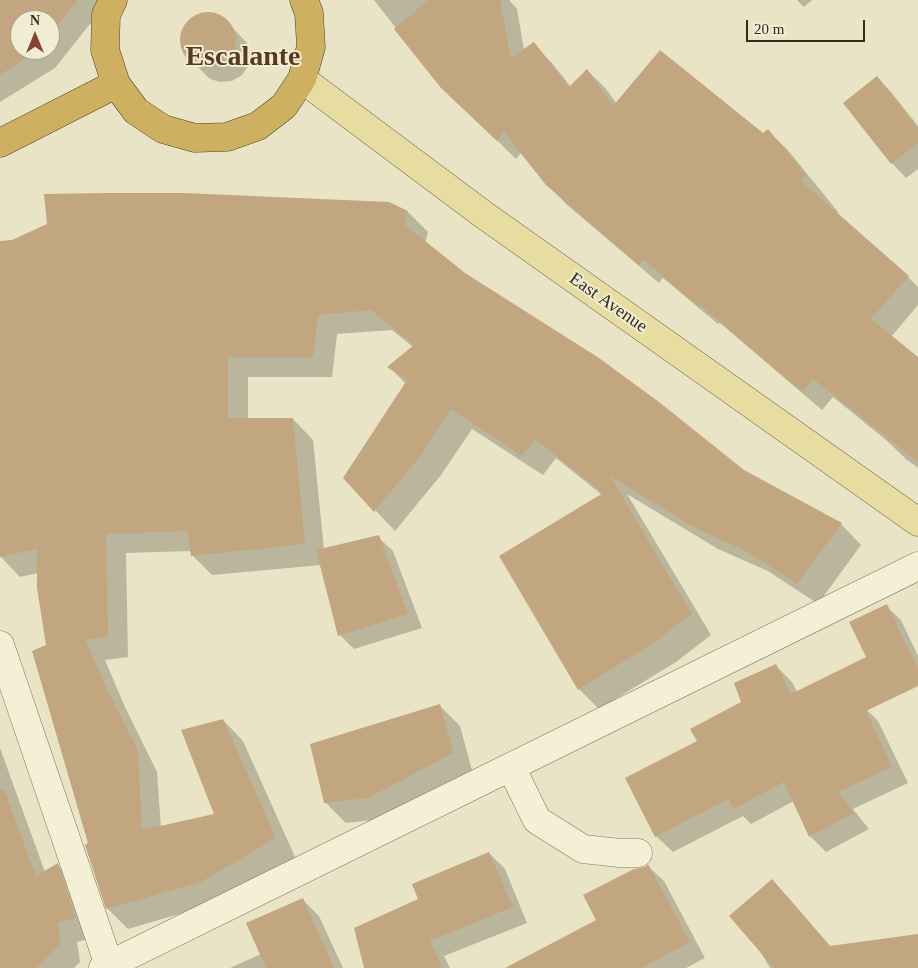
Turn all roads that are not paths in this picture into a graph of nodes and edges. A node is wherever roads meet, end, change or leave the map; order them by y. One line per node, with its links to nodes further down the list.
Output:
1 (112, 0): 4 (highway)
2 (304, 0): 3 (highway)
3 (302, 79): 4 (highway); 6 (main road, East Avenue)
4 (116, 84): 5 (highway)
5 (0, 143)
6 (918, 522)
7 (918, 566): 9 (street)
8 (0, 645): 11 (street)
9 (511, 767): 10 (street); 11 (street)
10 (638, 852)
11 (108, 967)

